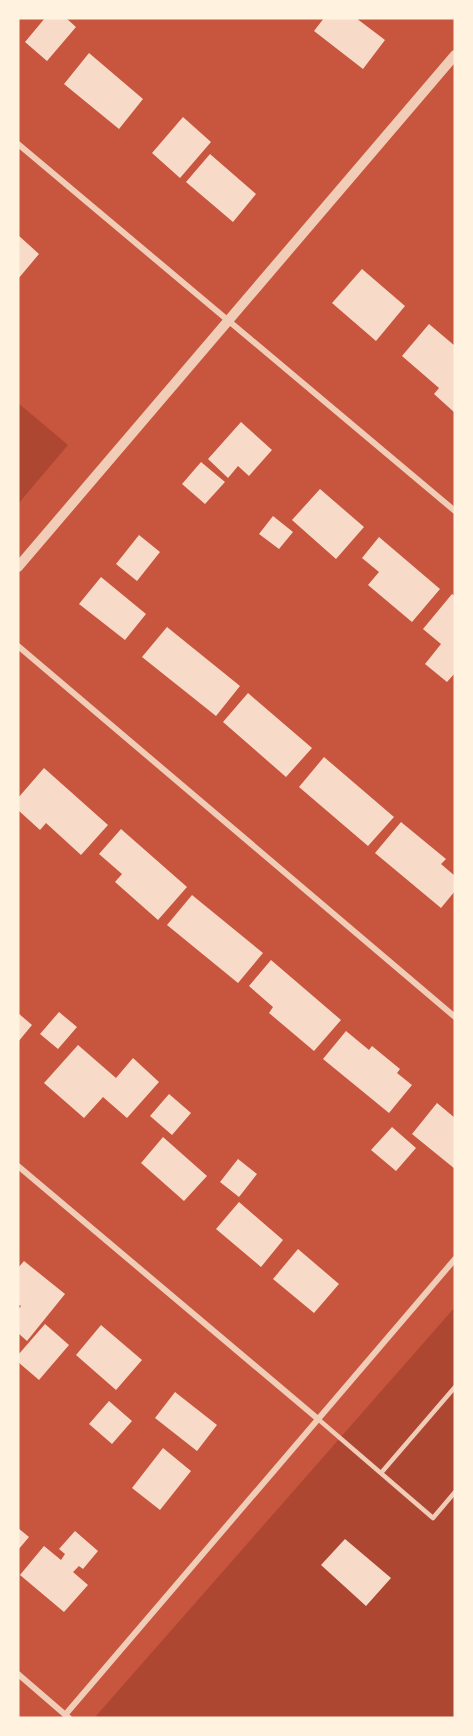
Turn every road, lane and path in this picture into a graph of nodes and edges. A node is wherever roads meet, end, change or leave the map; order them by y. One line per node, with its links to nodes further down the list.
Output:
1 (455, 55): 3 (street)
2 (18, 144): 3 (street)
3 (228, 321): 4 (street); 5 (street)
4 (455, 511)
5 (18, 567)
6 (18, 646): 7 (street)
7 (455, 1017)
8 (18, 1166): 11 (street)
9 (455, 1259): 11 (street)
10 (455, 1387): 12 (lane)
11 (318, 1419): 12 (lane); 15 (street)
12 (381, 1473): 13 (lane)
13 (455, 1492)
14 (18, 1674): 15 (street)
15 (67, 1716)

